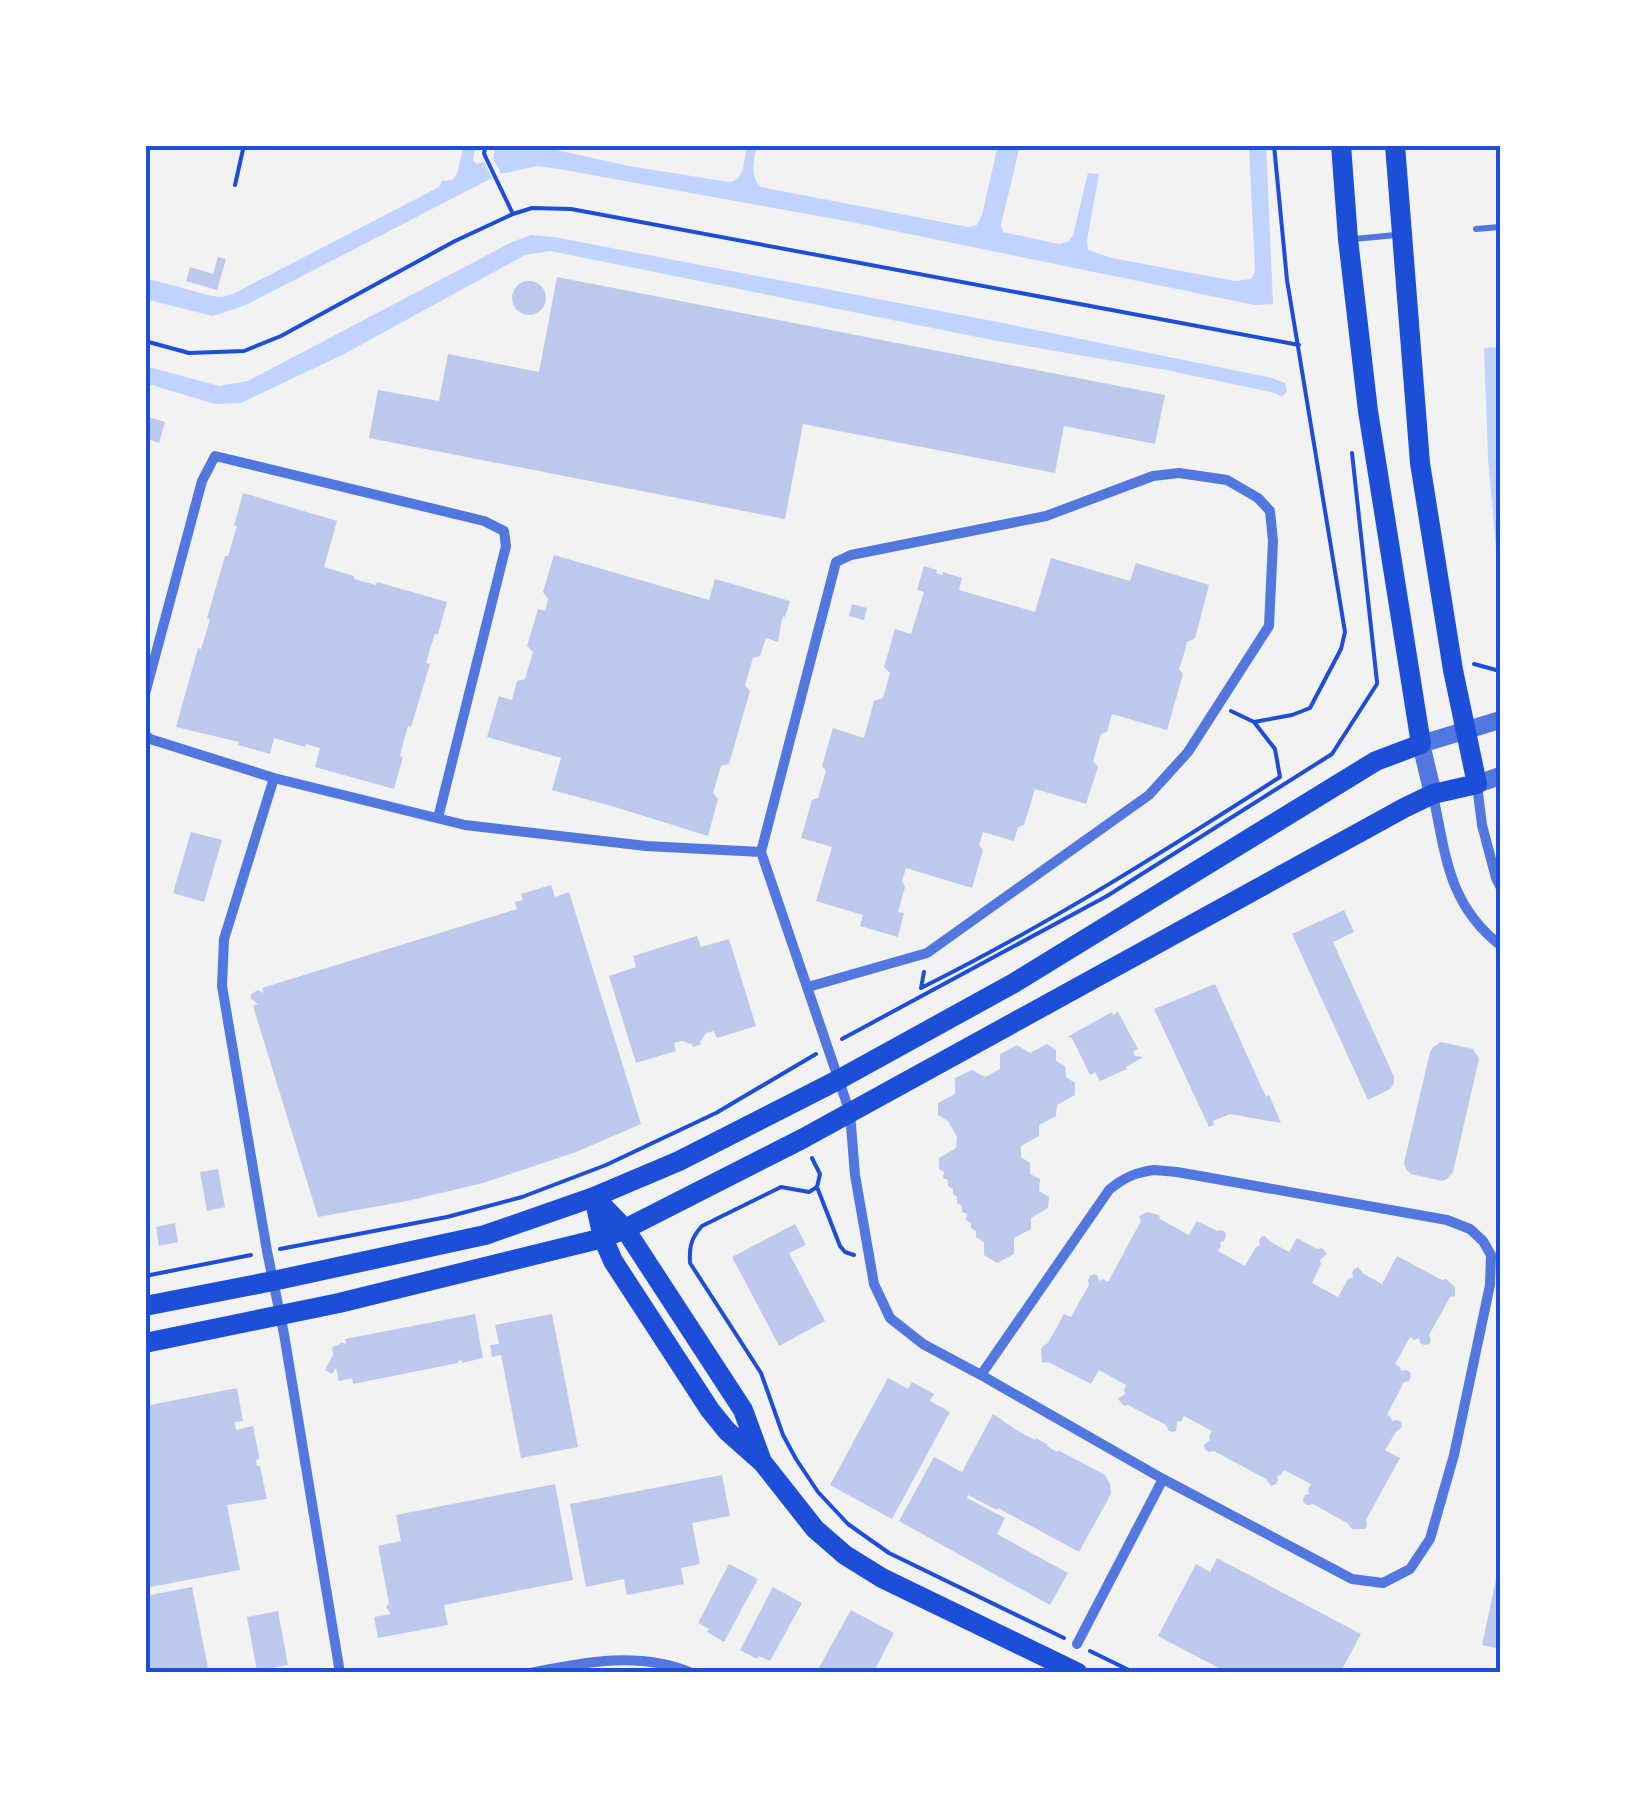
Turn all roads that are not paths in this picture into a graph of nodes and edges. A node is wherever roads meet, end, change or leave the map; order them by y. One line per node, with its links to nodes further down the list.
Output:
1 (1341, 145): 6 (main road)
2 (1395, 145): 5 (main road)
3 (1500, 227): 4 (lane)
4 (1476, 229)
5 (1401, 235): 6 (lane); 9 (main road)
6 (1348, 239): 11 (main road)
7 (145, 694): 16 (street)
8 (1500, 720): 9 (street)
9 (1467, 730): 11 (street); 14 (main road)
10 (145, 735): 13 (street)
11 (1421, 744): 15 (street); 21 (main road)
12 (1500, 776): 14 (street)
13 (274, 778): 16 (street); 26 (street)
14 (1477, 784): 15 (main road); 18 (street)
15 (1433, 794): 19 (street); 22 (main road)
16 (438, 818): 17 (street)
17 (761, 852): 20 (street); 20 (street)
18 (1500, 886)
19 (1500, 945)
20 (808, 987): 21 (street)
21 (838, 1080): 22 (street); 23 (main road)
22 (850, 1113): 24 (main road); 30 (street)
23 (594, 1197): 24 (main road); 25 (main road); 26 (main road)
24 (625, 1230): 25 (main road); 31 (main road)
25 (603, 1238): 28 (main road); 31 (main road)
26 (273, 1281): 27 (main road); 28 (street)
27 (145, 1306)
28 (280, 1316): 29 (main road); 34 (street)
29 (145, 1343)
30 (981, 1375): 32 (street); 32 (street)
31 (763, 1463): 37 (main road)
32 (1164, 1479): 33 (street)
33 (1077, 1644)
34 (340, 1673)
35 (530, 1673): 36 (street)
36 (692, 1673)
37 (1078, 1673)

